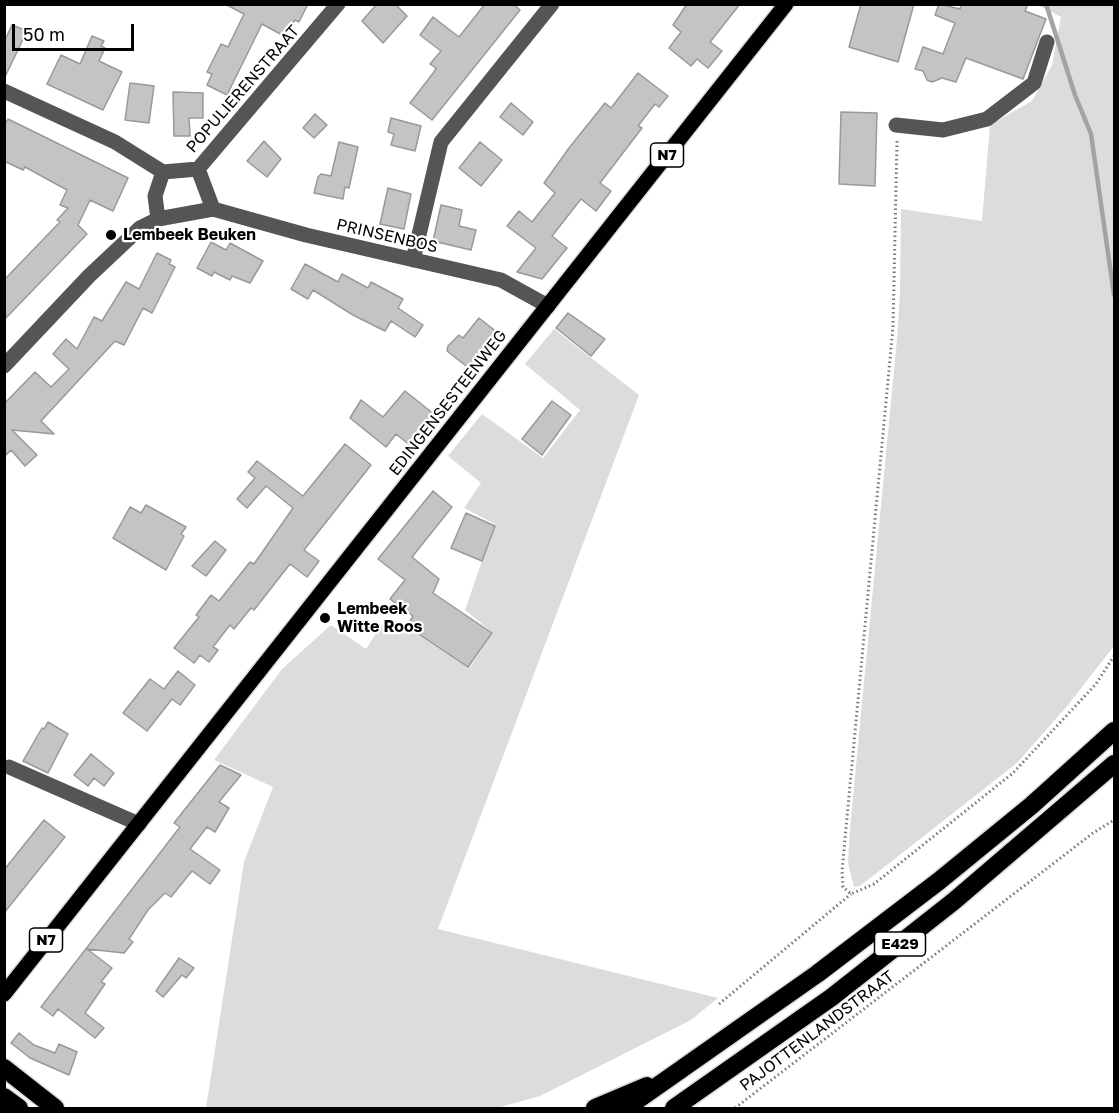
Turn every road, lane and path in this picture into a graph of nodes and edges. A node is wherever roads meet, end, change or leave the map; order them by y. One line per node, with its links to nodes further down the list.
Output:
1 (338, 4): 7 (street, POPULIERENSTRAAT)
2 (552, 4): 11 (street)
3 (786, 4): 12 (main road, EDINGENSESTEENWEG / N7)
4 (1047, 42): 6 (street)
5 (4, 91): 8 (street)
6 (896, 125): 20 (path)
7 (198, 169): 8 (street); 9 (street)
8 (164, 172): 10 (street)
9 (213, 209): 10 (street, PRINSENBOS); 11 (street, PRINSENBOS)
10 (158, 219): 13 (street, PRINSENBOS)
11 (413, 260): 12 (street, PRINSENBOS)
12 (548, 306): 19 (main road, EDINGENSESTEENWEG / N7)
13 (4, 366)
14 (1114, 656): 20 (path)
15 (1114, 731): 24 (highway, E429)
16 (1114, 764): 30 (highway, E429)
17 (9, 767): 19 (street)
18 (1114, 820): 31 (path, PAJOTTENLANDSTRAAT)
19 (139, 824): 21 (main road, EDINGENSESTEENWEG / N7)
20 (851, 894): 22 (path)
21 (4, 994)
22 (719, 1004)
23 (4, 1068): 27 (highway)
24 (672, 1078): 28 (highway); 29 (highway, E429)
25 (4, 1097): 26 (highway)
26 (19, 1108)
27 (56, 1108)
28 (594, 1108)
29 (626, 1108)
30 (674, 1108)
31 (735, 1108)

